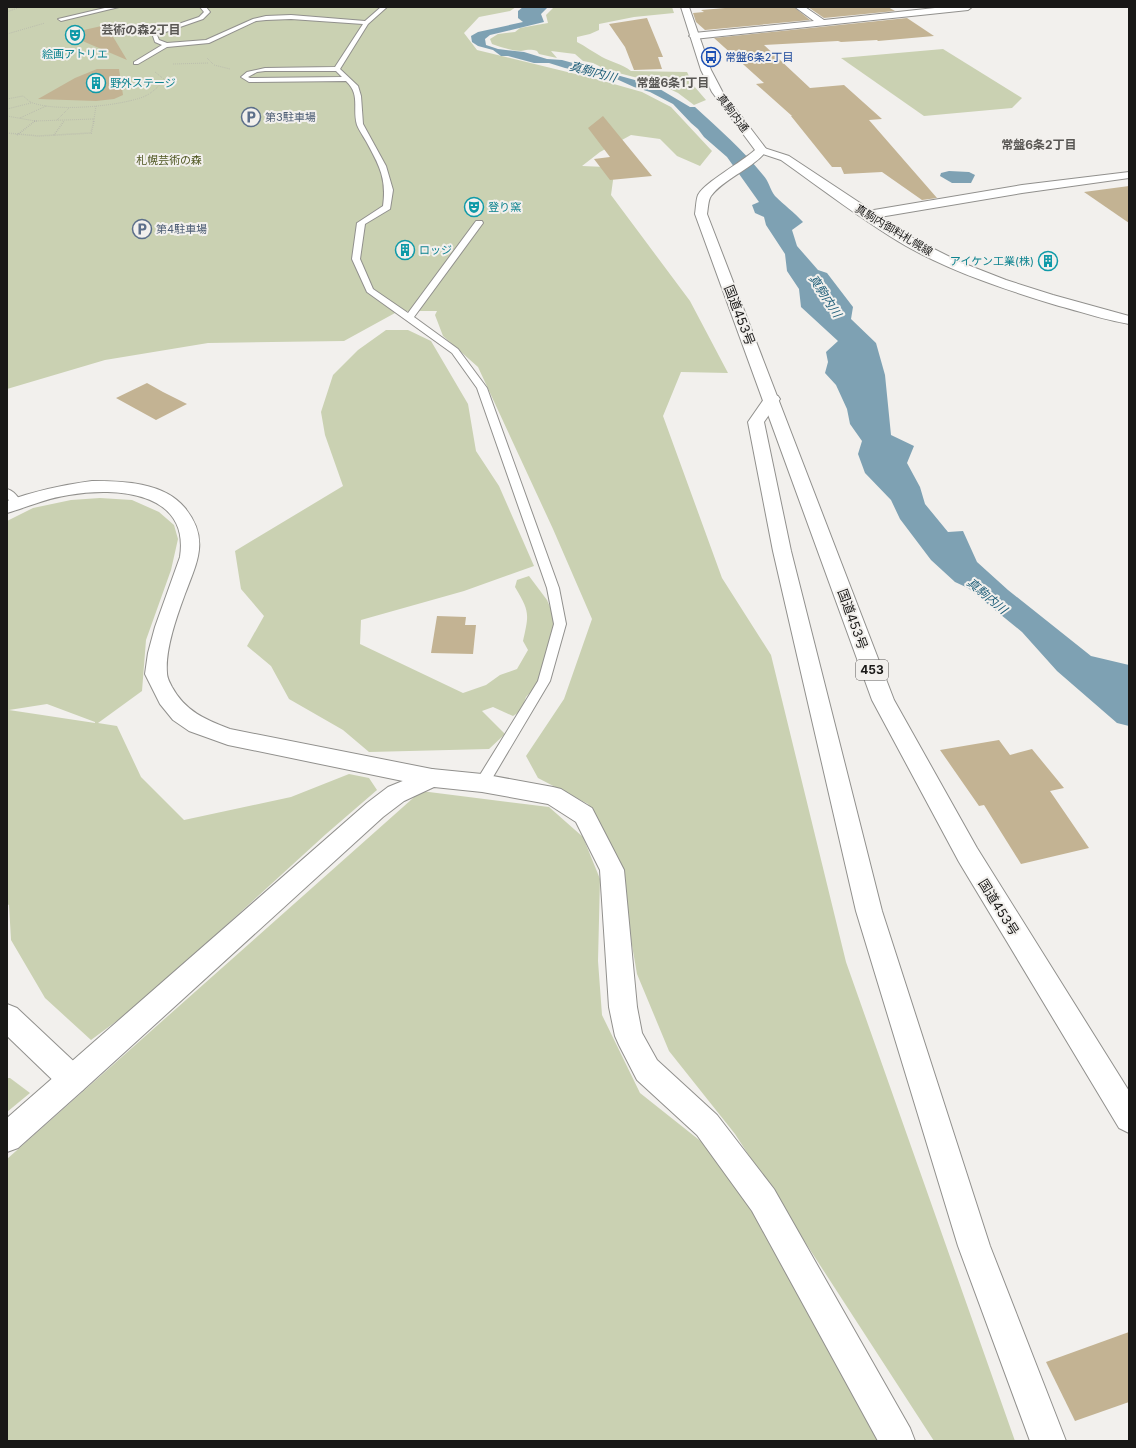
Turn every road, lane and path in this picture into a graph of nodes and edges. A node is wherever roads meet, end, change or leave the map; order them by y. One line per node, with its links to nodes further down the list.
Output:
1 (20, 7): 9 (path)
2 (116, 7): 11 (lane)
3 (203, 7): 16 (lane)
4 (384, 7): 12 (lane)
5 (685, 7): 15 (main road, 真駒内通)
6 (799, 7): 13 (main road)
7 (902, 7): 10 (main road)
8 (968, 7): 10 (main road)
9 (7, 12)
10 (914, 13): 13 (main road)
11 (61, 19): 14 (path)
12 (366, 22): 16 (lane); 21 (lane)
13 (822, 22): 15 (main road)
14 (7, 34)
15 (694, 36): 40 (main road, 真駒内通)
16 (166, 45): 18 (lane)
17 (202, 57): 19 (path)
18 (136, 63)
19 (209, 63): 20 (path); 22 (path)
20 (173, 64)
21 (337, 68): 22 (lane); 23 (lane)
22 (263, 70): 23 (lane)
23 (348, 79): 44 (lane)
24 (7, 99): 25 (path)
25 (32, 102): 27 (path); 30 (path)
26 (108, 105): 28 (path)
27 (47, 106): 29 (path); 32 (path)
28 (96, 106): 29 (path); 33 (path)
29 (69, 108): 35 (path)
30 (7, 109)
31 (7, 117): 32 (path)
32 (19, 118): 34 (path)
33 (94, 119): 36 (path); 39 (path)
34 (35, 121): 35 (path); 38 (path)
35 (57, 121): 36 (path)
36 (64, 121): 39 (path)
37 (7, 133): 38 (path)
38 (16, 135): 39 (path)
39 (54, 135)
40 (757, 154): 42 (main road, 真駒内御料札幌線); 46 (main road, 国道453号 / 453)
41 (1129, 175): 42 (main road)
42 (868, 215): 45 (main road, 真駒内御料札幌線)
43 (479, 224): 44 (lane)
44 (409, 318): 49 (lane)
45 (1129, 320)
46 (772, 399): 52 (main road, 国道453号 / 453); 55 (main road)
47 (10, 501): 48 (main road)
48 (432, 778): 49 (main road); 51 (main road)
49 (482, 783): 54 (main road)
50 (7, 1017): 51 (main road)
51 (73, 1080): 53 (main road)
52 (1129, 1118)
53 (7, 1137)
54 (897, 1441)
55 (1048, 1441)

